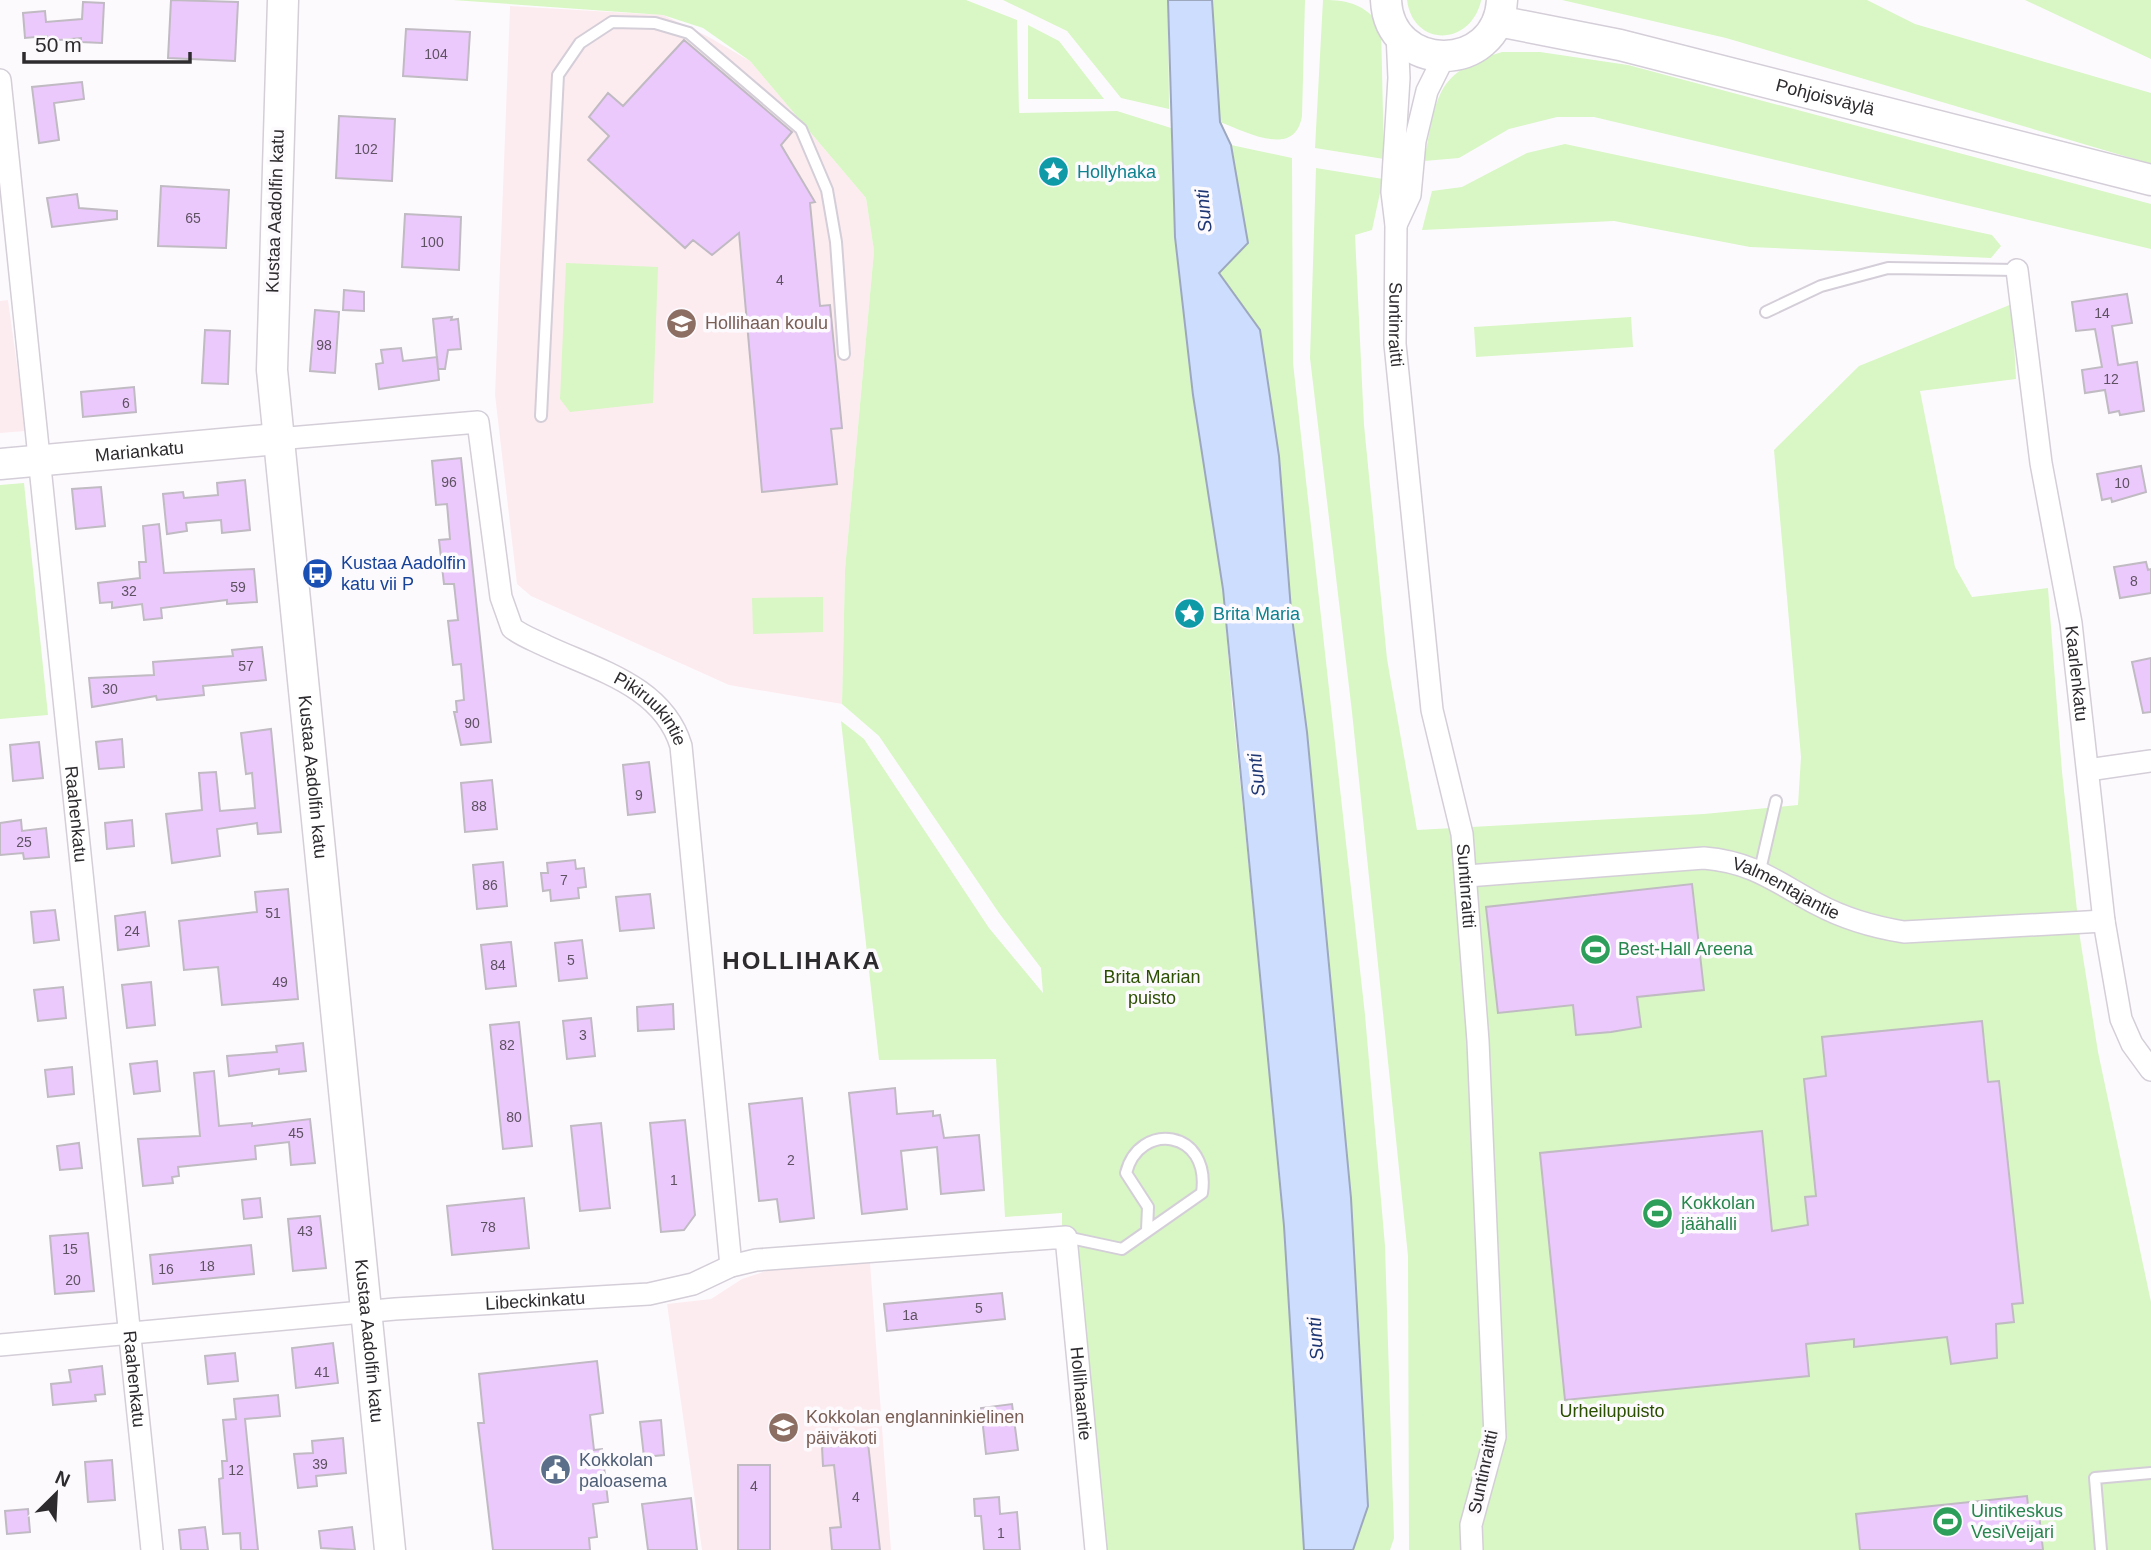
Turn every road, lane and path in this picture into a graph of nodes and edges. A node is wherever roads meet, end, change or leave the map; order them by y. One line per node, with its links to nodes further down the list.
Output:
1 (283, 0): 13 (main road, Kustaa Aadolfin katu)
2 (1386, 0): 4 (main road)
3 (1500, 11): 5 (main road); 7 (main road, Pohjoisväylä)
4 (1397, 33): 5 (main road); 8 (street, Suntinraitti)
5 (1444, 57): 8 (street, Suntinraitti)
6 (0, 80): 14 (street, Raahenkatu)
7 (2151, 180)
8 (1396, 225): 20 (street, Suntinraitti)
9 (2017, 270): 10 (lane); 17 (street, Kaarlenkatu)
10 (1766, 312)
11 (844, 354): 12 (lane)
12 (541, 416)
13 (277, 439): 14 (main road, Mariankatu); 25 (street, Pikiruukintie); 26 (main road, Kustaa Aadolfin katu)
14 (40, 461): 15 (main road, Mariankatu); 27 (street, Raahenkatu)
15 (0, 464)
16 (2151, 761): 17 (street)
17 (2088, 770): 21 (street, Kaarlenkatu)
18 (1776, 801): 19 (lane)
19 (1760, 870): 20 (street, Valmentajantie); 21 (street, Valmentajantie)
20 (1466, 876): 33 (street, Suntinraitti)
21 (2104, 922): 22 (street, Kaarlenkatu)
22 (2151, 1069)
23 (1147, 1230): 23 (lane); 24 (lane)
24 (1066, 1237): 25 (street, Libeckinkatu); 32 (street, Hollihaantie)
25 (731, 1266): 26 (street, Libeckinkatu)
26 (364, 1312): 27 (street, Libeckinkatu); 31 (main road, Kustaa Aadolfin katu)
27 (130, 1333): 28 (street, Libeckinkatu); 30 (street, Raahenkatu)
28 (0, 1345)
29 (2151, 1473): 34 (lane)
30 (152, 1550)
31 (390, 1550)
32 (1096, 1550)
33 (1472, 1550)
34 (2101, 1550)

